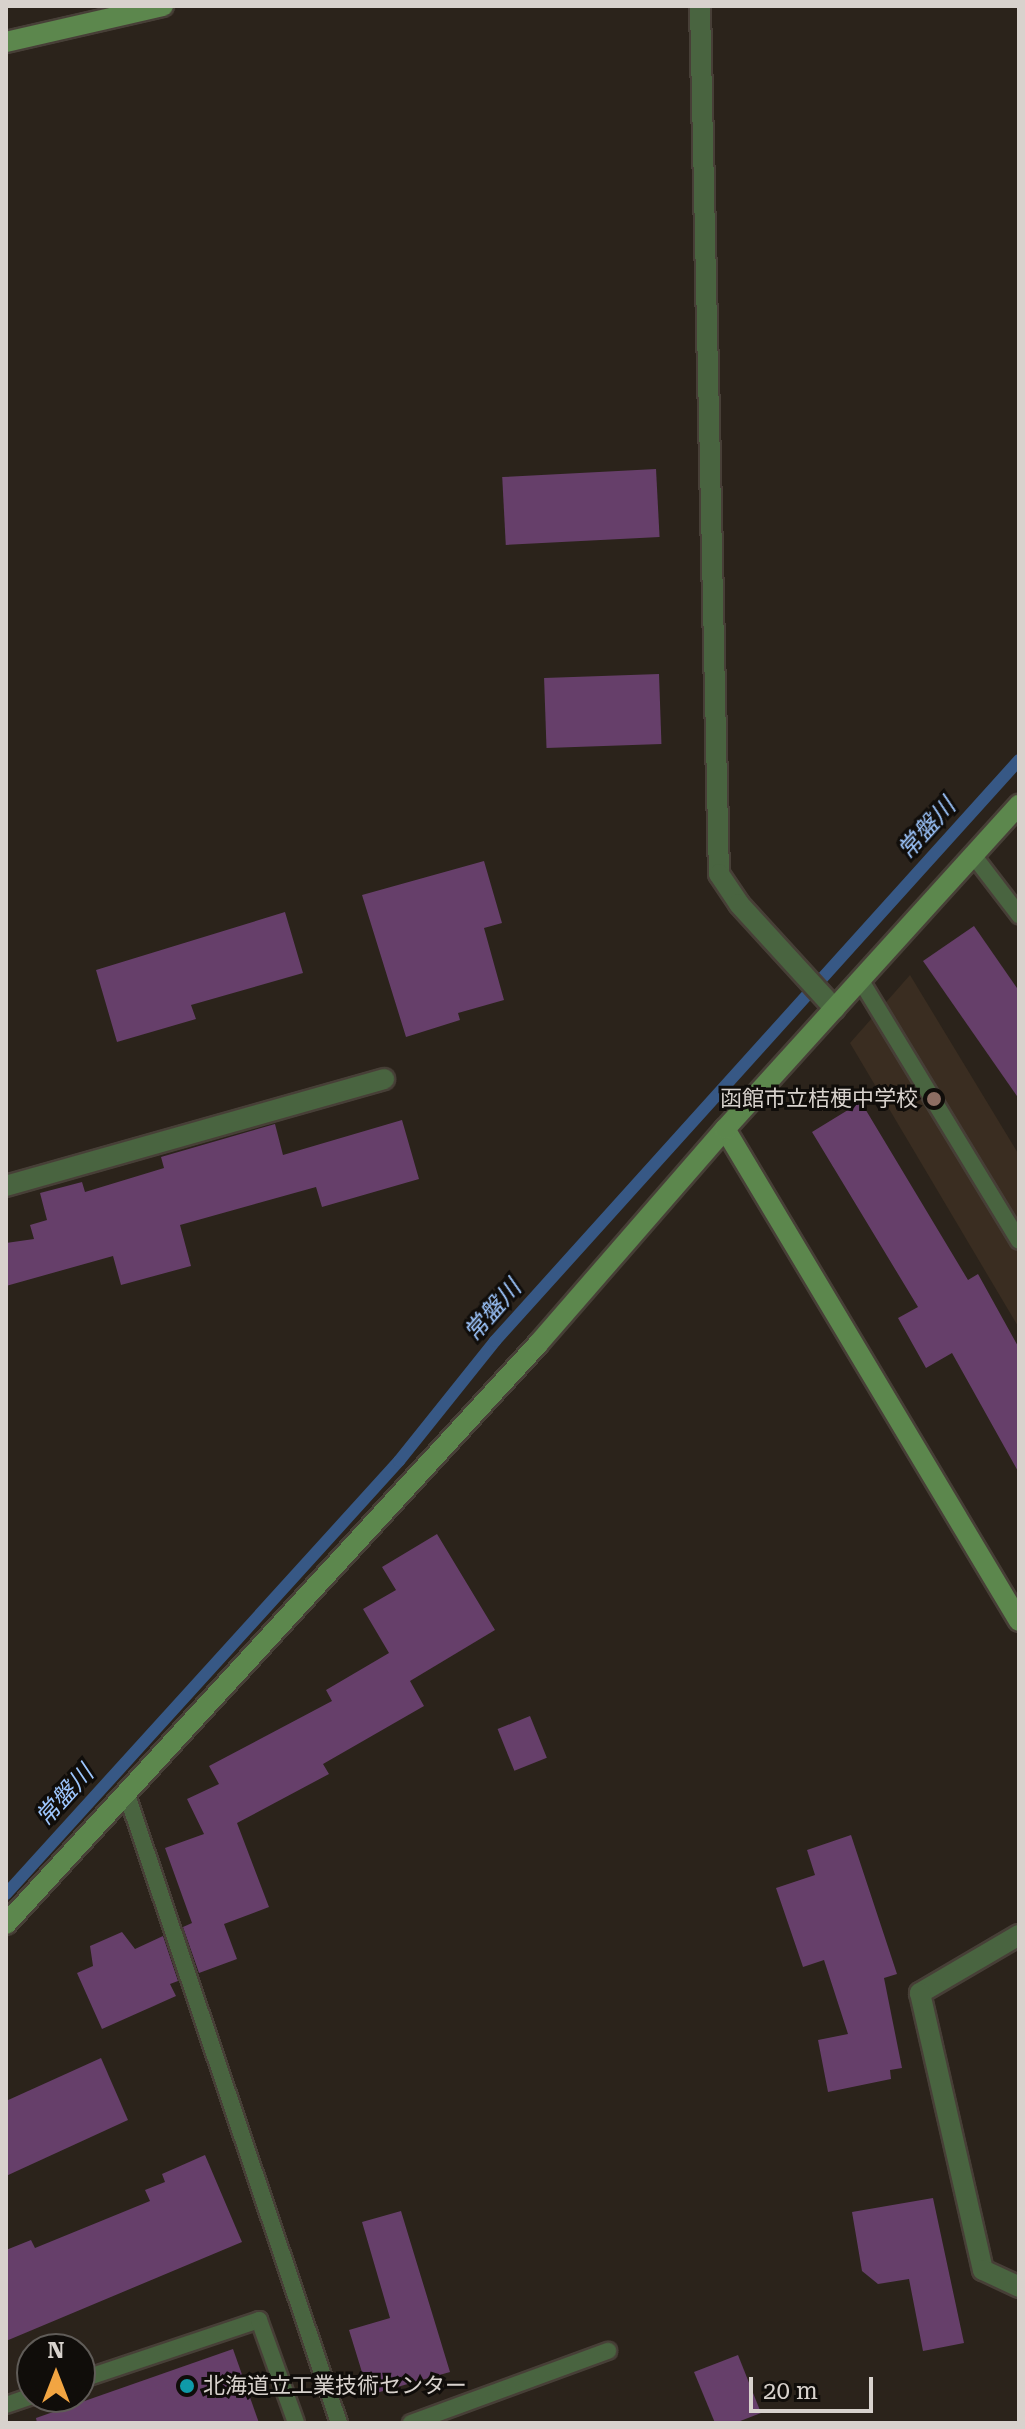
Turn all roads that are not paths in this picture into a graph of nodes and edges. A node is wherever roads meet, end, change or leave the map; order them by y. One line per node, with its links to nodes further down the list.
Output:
1 (163, 6): 3 (street)
2 (700, 6): 8 (street)
3 (6, 42)
4 (1019, 805): 5 (street)
5 (973, 855): 6 (lane); 7 (street)
6 (1019, 915)
7 (861, 981): 8 (street); 12 (lane)
8 (830, 1002): 10 (street)
9 (384, 1079): 11 (street)
10 (725, 1129): 13 (street); 14 (street)
11 (6, 1186)
12 (1019, 1241)
13 (1019, 1621)
14 (126, 1792): 15 (street); 21 (lane)
15 (6, 1924)
16 (1019, 1935): 17 (street)
17 (1019, 2287)
18 (608, 2351): 22 (lane)
19 (96, 2375): 20 (lane)
20 (296, 2423)
21 (339, 2423)
22 (411, 2423)

